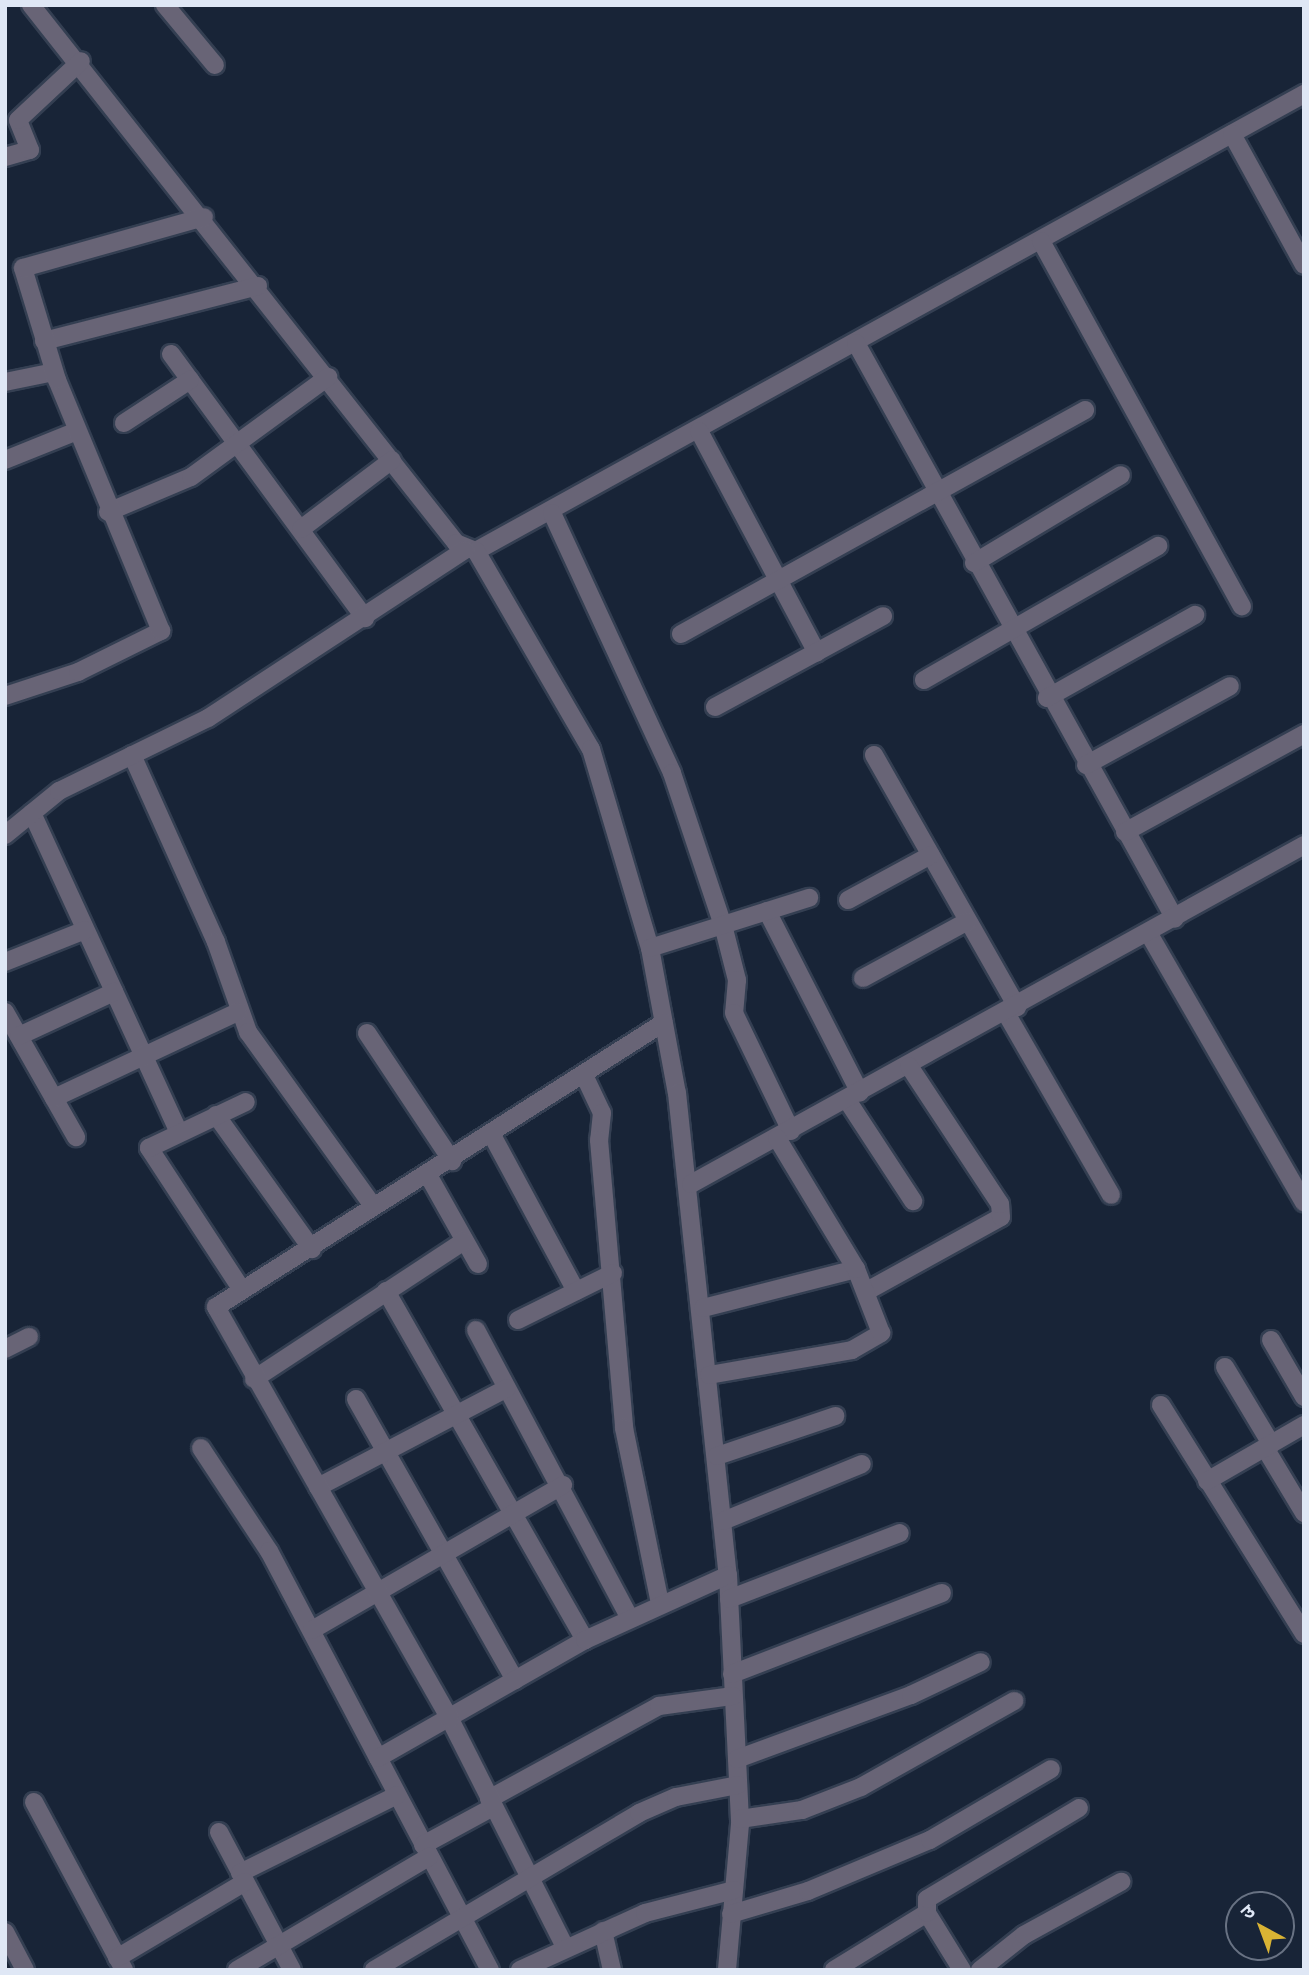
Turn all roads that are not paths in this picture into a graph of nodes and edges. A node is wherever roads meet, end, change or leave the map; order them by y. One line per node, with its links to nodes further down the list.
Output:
1 (31, 5): 3 (street)
2 (165, 5): 4 (street)
3 (81, 61): 7 (street); 8 (street)
4 (215, 65)
5 (1302, 98): 6 (street)
6 (1232, 134): 9 (street); 10 (street)
7 (5, 158)
8 (204, 217): 11 (street); 12 (street)
9 (1041, 241): 13 (street); 35 (street)
10 (1304, 265)
11 (258, 286): 12 (street); 16 (street)
12 (44, 341): 15 (street)
13 (856, 344): 22 (street); 27 (street)
14 (171, 354): 17 (street)
15 (54, 372): 18 (street); 21 (street)
16 (328, 377): 23 (street); 25 (street)
17 (190, 380): 20 (street); 23 (street)
18 (5, 382)
19 (1085, 410): 27 (street)
20 (124, 423)
21 (76, 431): 24 (street); 28 (street)
22 (699, 431): 29 (street); 34 (street)
23 (238, 443): 28 (street); 30 (street)
24 (5, 460)
25 (392, 460): 30 (street); 32 (street)
26 (1121, 475): 33 (street)
27 (935, 493): 33 (street); 34 (street)
28 (108, 512): 44 (street)
29 (552, 513): 32 (street); 61 (street)
30 (301, 529): 38 (street)
31 (1158, 546): 39 (street)
32 (471, 551): 38 (street); 64 (street)
33 (974, 563): 39 (street)
34 (778, 581): 40 (street); 41 (street)
35 (1242, 606)
36 (1195, 615): 45 (street)
37 (883, 616): 41 (street)
38 (365, 618): 48 (street)
39 (1010, 631): 42 (street); 45 (street)
40 (681, 634)
41 (817, 653): 46 (street)
42 (924, 680)
43 (1230, 686): 50 (street)
44 (5, 696)
45 (1047, 698): 50 (street)
46 (715, 707)
47 (1304, 734): 52 (street)
48 (132, 755): 51 (street); 70 (street)
49 (874, 755): 55 (street)
50 (1086, 765): 52 (street)
51 (32, 813): 53 (street); 62 (street)
52 (1125, 832): 59 (street)
53 (5, 835)
54 (1304, 845): 59 (street)
55 (930, 855): 57 (street); 60 (street)
56 (809, 898): 58 (street)
57 (848, 900)
58 (767, 911): 61 (street); 77 (street)
59 (1175, 919): 63 (street)
60 (968, 921): 66 (street); 68 (street)
61 (723, 925): 64 (street); 82 (street)
62 (85, 930): 65 (street); 67 (street)
63 (1149, 934): 68 (street); 90 (street)
64 (650, 948): 71 (street)
65 (5, 962)
66 (863, 978)
67 (114, 992): 73 (street); 74 (street)
68 (1012, 1010): 75 (street); 88 (street)
69 (5, 1012): 73 (street)
70 (238, 1012): 74 (street); 91 (street)
71 (663, 1023): 76 (street); 87 (street)
72 (367, 1033): 85 (street)
73 (19, 1036): 78 (street)
74 (143, 1056): 78 (street); 81 (street)
75 (909, 1066): 77 (street); 100 (street)
76 (584, 1075): 84 (street); 96 (street)
77 (853, 1096): 82 (street); 89 (street)
78 (54, 1098): 83 (street)
79 (246, 1102): 80 (street)
80 (216, 1115): 81 (street); 93 (street)
81 (178, 1131): 97 (street)
82 (784, 1135): 87 (street); 95 (street)
83 (76, 1137)
84 (493, 1137): 85 (street); 99 (street)
85 (452, 1160): 86 (street)
86 (428, 1175): 91 (street); 92 (street)
87 (691, 1184): 101 (street)
88 (1111, 1195)
89 (912, 1201)
90 (1304, 1203)
91 (373, 1206): 93 (street)
92 (464, 1241): 94 (street); 98 (street)
93 (312, 1249): 97 (street)
94 (478, 1264)
95 (856, 1269): 100 (street); 101 (street)
96 (612, 1273): 99 (street); 134 (street)
97 (242, 1290): 109 (street)
98 (386, 1291): 109 (street); 114 (street)
99 (576, 1291): 102 (street)
100 (867, 1291): 108 (street)
101 (703, 1308): 108 (street)
102 (518, 1320)
103 (476, 1330): 110 (street)
104 (29, 1337): 106 (street)
105 (1271, 1340): 111 (street)
106 (5, 1349)
107 (1225, 1367): 117 (street)
108 (709, 1376): 120 (street)
109 (254, 1379): 124 (street)
110 (507, 1388): 114 (street); 123 (street)
111 (1304, 1397)
112 (356, 1399): 119 (street)
113 (1161, 1405): 122 (street)
114 (454, 1416): 119 (street); 126 (street)
115 (835, 1416): 120 (street)
116 (1304, 1425): 117 (street)
117 (1268, 1446): 122 (street); 125 (street)
118 (201, 1448): 136 (street)
119 (388, 1453): 124 (street); 129 (street)
120 (717, 1456): 127 (street)
121 (862, 1464): 127 (street)
122 (1207, 1481): 137 (street)
123 (563, 1485): 126 (street); 135 (street)
124 (318, 1488): 131 (street)
125 (1304, 1513)
126 (511, 1514): 129 (street); 138 (street)
127 (723, 1521): 130 (street)
128 (900, 1533): 133 (street)
129 (443, 1553): 131 (street); 141 (street)
130 (728, 1575): 133 (street); 134 (street)
131 (378, 1590): 136 (street); 144 (street)
132 (942, 1593): 140 (street)
133 (729, 1599): 140 (street)
134 (660, 1603): 135 (street)
135 (630, 1618): 138 (street)
136 (312, 1630): 145 (street)
137 (1304, 1634)
138 (585, 1640): 141 (street)
139 (981, 1662): 146 (street)
140 (732, 1674): 142 (street)
141 (515, 1681): 144 (street)
142 (733, 1696): 146 (street); 151 (street)
143 (1014, 1701): 153 (street)
144 (450, 1718): 145 (street); 151 (street)
145 (378, 1758): 149 (street)
146 (737, 1759): 148 (street)
147 (1051, 1769): 161 (street)
148 (738, 1785): 153 (street); 156 (street)
149 (397, 1795): 155 (street); 157 (street)
150 (34, 1802): 167 (street)
151 (491, 1803): 155 (street); 156 (street)
152 (1079, 1808): 160 (street)
153 (740, 1819): 159 (street)
154 (219, 1832): 157 (street)
155 (426, 1851): 162 (street); 165 (street)
156 (527, 1875): 162 (street); 166 (street)
157 (242, 1877): 165 (street); 167 (street)
158 (1121, 1882): 178 (street)
159 (734, 1890): 161 (street); 163 (street)
160 (927, 1913): 176 (street); 177 (street)
161 (731, 1914): 175 (street)
162 (461, 1917): 171 (street); 172 (street)
163 (603, 1931): 166 (street); 174 (street)
164 (5, 1932): 168 (street)
165 (279, 1945): 169 (street); 170 (street)
166 (565, 1947): 173 (street)
167 (121, 1964)
168 (25, 1970)
169 (237, 1970)
170 (292, 1970)
171 (374, 1970)
172 (490, 1970)
173 (520, 1970)
174 (612, 1970)
175 (727, 1970)
176 (834, 1970)
177 (961, 1970)
178 (980, 1970)

